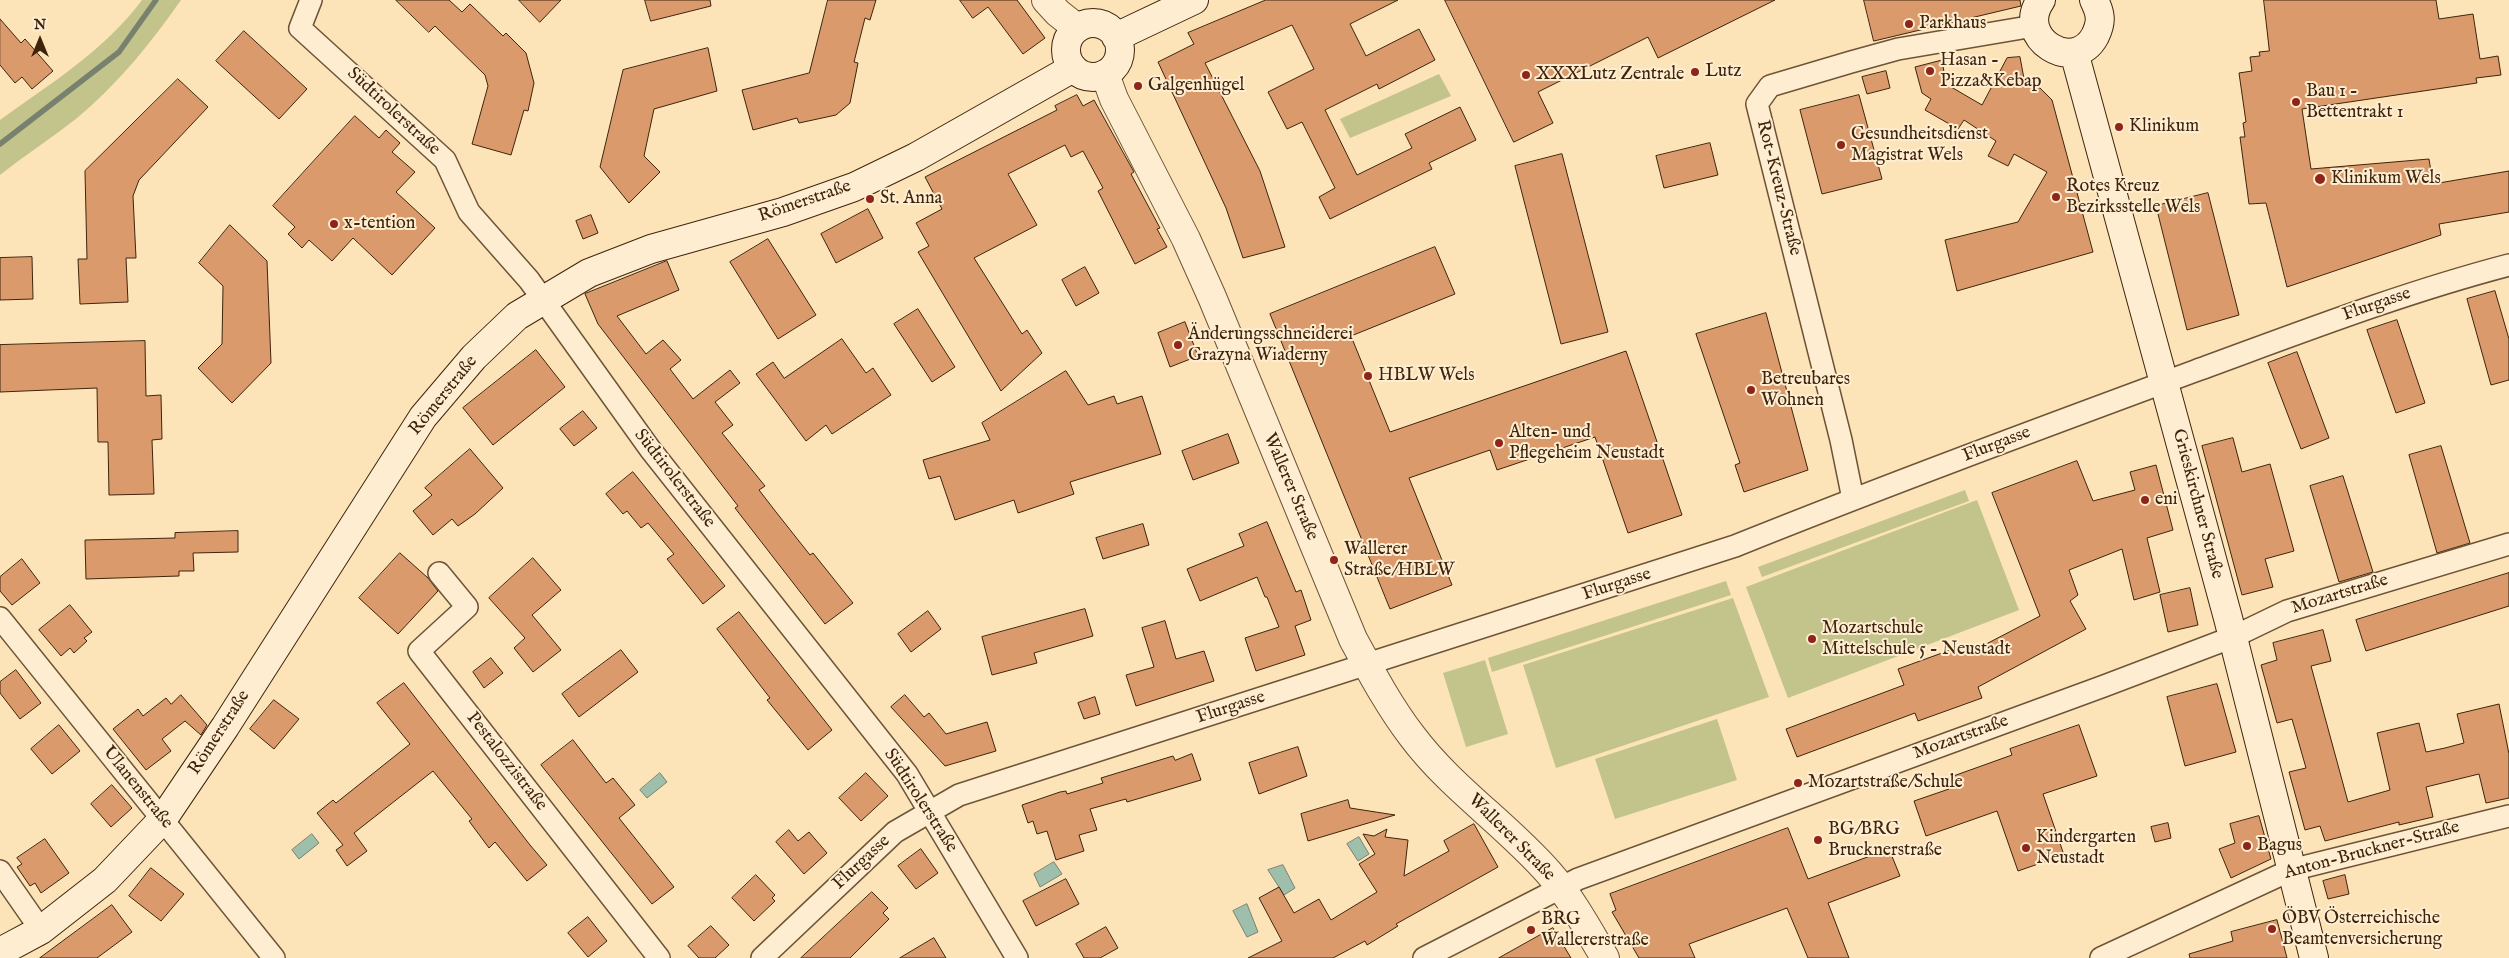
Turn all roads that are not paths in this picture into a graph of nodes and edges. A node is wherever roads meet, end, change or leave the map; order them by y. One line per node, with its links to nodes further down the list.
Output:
1 (312, 0): 13 (street, Südtirolerstraße)
2 (1046, 0): 7 (main road)
3 (1194, 0): 8 (main road)
4 (2041, 0): 6 (main road)
5 (2094, 0): 9 (main road)
6 (2034, 26): 9 (main road); 15 (street, Rot-Kreuz-Straße)
7 (1077, 28): 8 (main road); 10 (main road)
8 (1116, 37): 11 (main road)
9 (2074, 52): 14 (main road, Grieskirchner Straße)
10 (1072, 68): 11 (main road); 13 (main road, Römerstraße)
11 (1105, 74): 20 (main road, Wallerer Straße)
12 (2509, 266): 14 (street, Flurgasse)
13 (542, 300): 21 (street, Südtirolerstraße); 23 (main road, Römerstraße)
14 (2164, 382): 15 (street, Flurgasse); 19 (main road, Grieskirchner Straße)
15 (1853, 499): 20 (street, Flurgasse)
16 (2509, 544): 19 (street, Mozartstraße)
17 (439, 573): 30 (street, Pestalozzistraße)
18 (0, 618): 23 (street, Ulanenstraße)
19 (2234, 637): 24 (main road, Grieskirchner Straße); 26 (street, Mozartstraße)
20 (1367, 665): 21 (street, Flurgasse); 26 (main road, Wallerer Straße)
21 (929, 811): 31 (street, Flurgasse); 32 (street, Südtirolerstraße)
22 (2509, 816): 24 (street, Anton-Bruckner-Straße)
23 (163, 820): 27 (main road, Römerstraße); 29 (street, Ulanenstraße)
24 (2291, 870): 35 (street, Anton-Bruckner-Straße); 36 (main road, Grieskirchner Straße)
25 (0, 871): 27 (street)
26 (1560, 886): 33 (street, Mozartstraße); 34 (main road, Wallerer Straße)
27 (41, 930): 28 (main road, Römerstraße)
28 (0, 952)
29 (274, 958)
30 (659, 958)
31 (762, 958)
32 (1017, 958)
33 (1424, 958)
34 (1605, 958)
35 (2101, 958)
36 (2314, 958)

